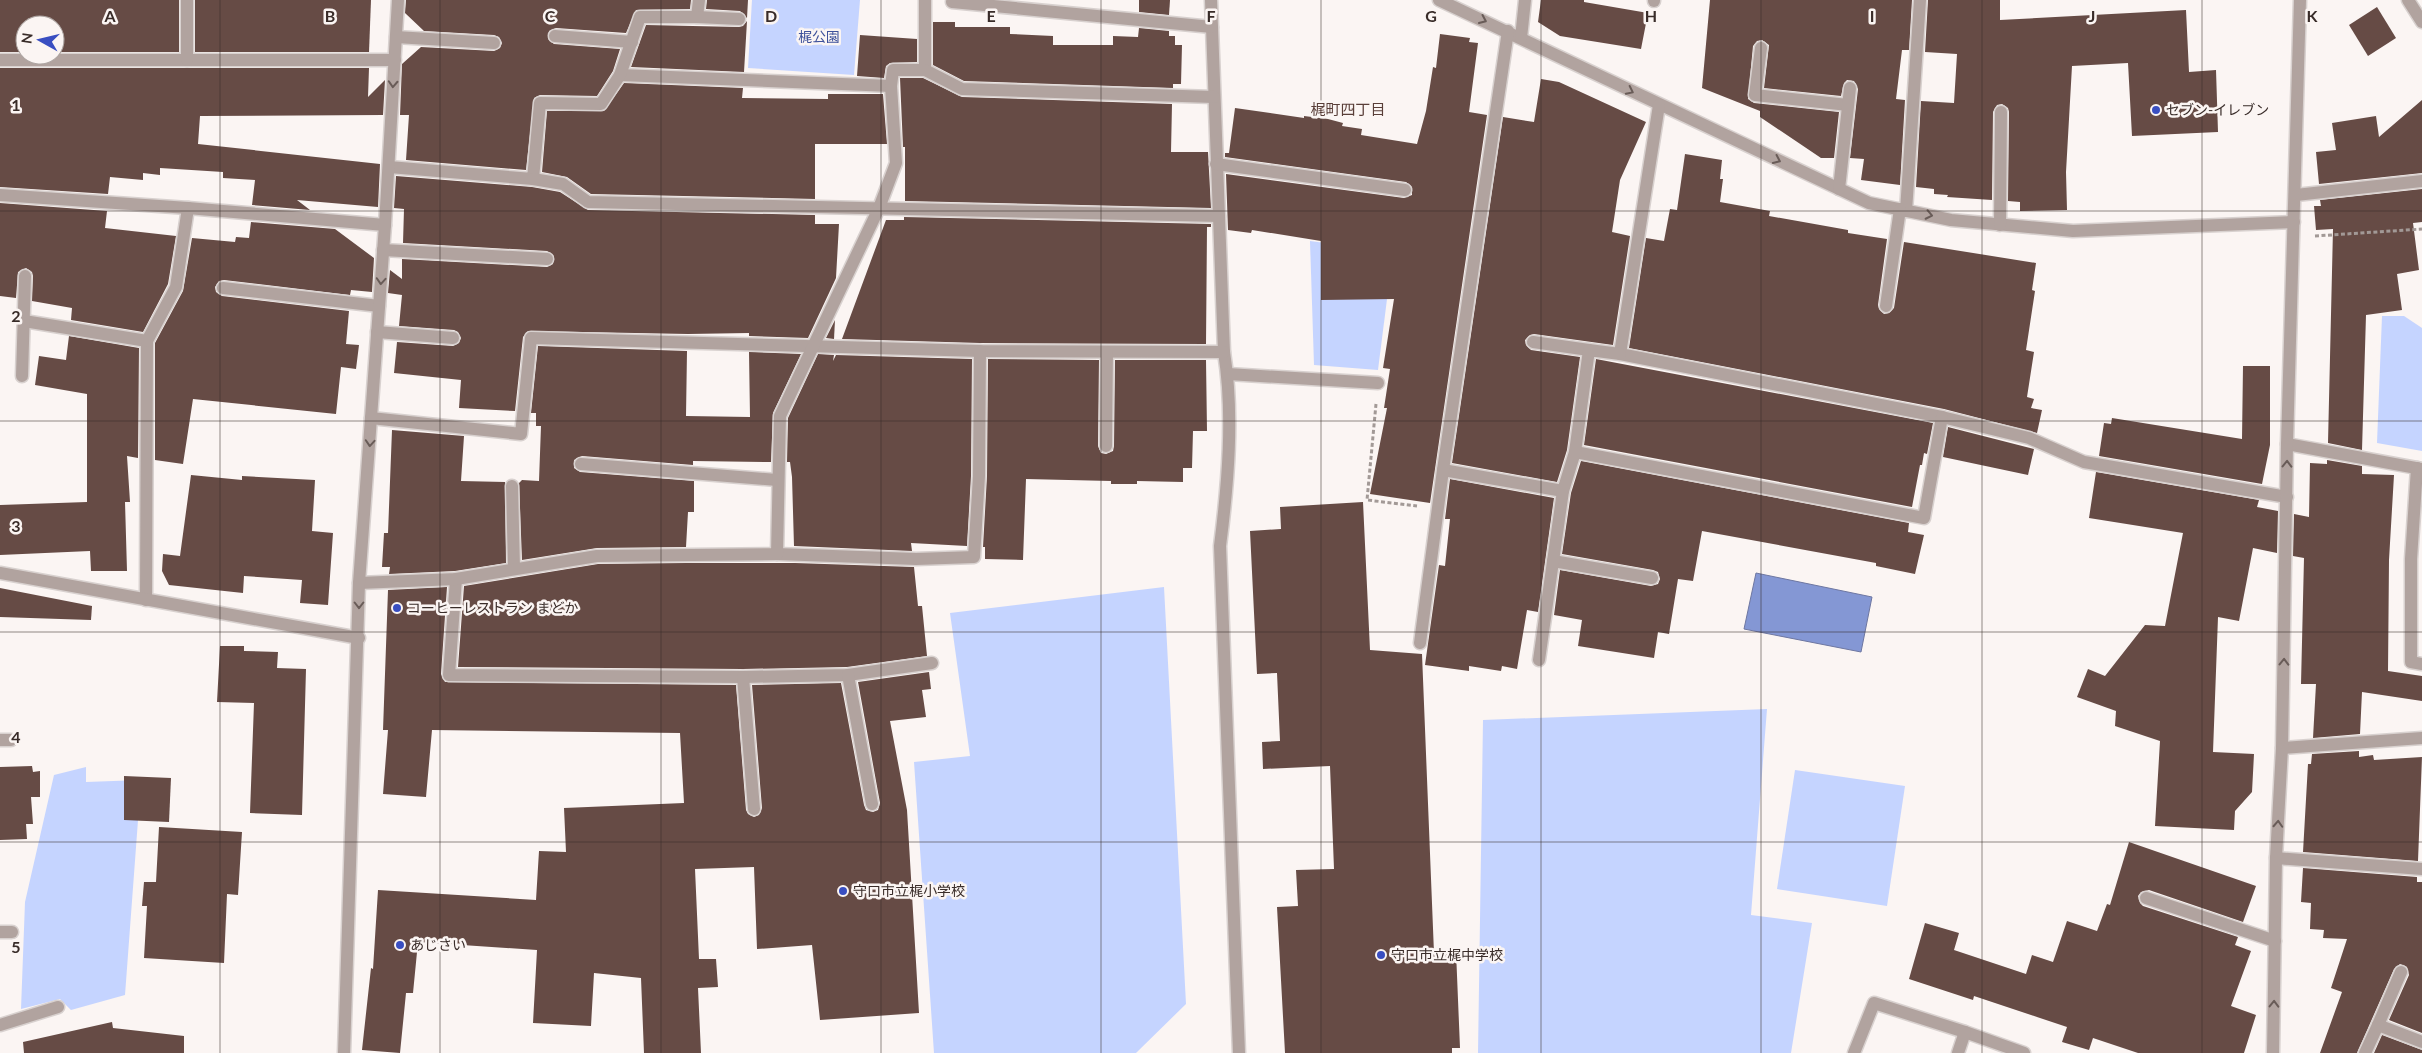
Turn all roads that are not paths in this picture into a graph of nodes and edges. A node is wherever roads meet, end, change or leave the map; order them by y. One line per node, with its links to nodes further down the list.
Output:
1 (188, 0): 25 (street)
2 (398, 0): 18 (street)
3 (699, 0): 13 (street)
4 (924, 0): 27 (street)
5 (1211, 0): 16 (street)
6 (1439, 0): 17 (street, one-way to 17)
7 (1525, 0): 20 (street)
8 (1920, 0): 45 (street)
9 (2300, 0): 42 (street)
10 (2408, 0): 15 (street)
11 (952, 2): 12 (street)
12 (1036, 6): 16 (street)
13 (697, 16): 14 (street); 21 (street)
14 (739, 19)
15 (2422, 22)
16 (1212, 27): 31 (street)
17 (1508, 31): 20 (street); 77 (street)
18 (396, 36): 22 (street); 26 (street)
19 (555, 36): 21 (street)
20 (1520, 38): 32 (street, one-way to 32)
21 (632, 42): 28 (street)
22 (494, 43)
23 (1762, 48): 33 (street)
24 (0, 60): 25 (street)
25 (187, 60): 26 (street)
26 (395, 60): 36 (street, one-way to 36)
27 (925, 70): 29 (street); 31 (street)
28 (620, 75): 29 (street); 37 (street)
29 (891, 86): 44 (street)
30 (1850, 88): 33 (street)
31 (1214, 97): 35 (street)
32 (1659, 105): 39 (street, one-way to 39); 66 (street)
33 (1848, 105): 39 (street)
34 (2001, 112): 49 (street)
35 (1216, 164): 40 (street); 46 (street)
36 (388, 167): 37 (street); 48 (street)
37 (533, 179): 44 (street)
38 (2422, 181): 42 (street)
39 (1839, 189): 45 (street)
40 (1405, 190)
41 (0, 195): 43 (street)
42 (2296, 195): 47 (street)
43 (188, 208): 48 (street); 59 (street)
44 (879, 208): 46 (street); 61 (street)
45 (1903, 210): 49 (street, one-way to 49); 55 (street)
46 (1219, 216): 65 (street)
47 (2294, 222): 49 (street); 72 (street)
48 (385, 225): 50 (street)
49 (2000, 225)
50 (383, 250): 51 (street); 54 (street, one-way to 54)
51 (547, 259)
52 (25, 276): 56 (street)
53 (223, 288): 54 (street)
54 (379, 306): 57 (street)
55 (1886, 306)
56 (24, 320): 59 (street); 68 (street)
57 (377, 332): 58 (street); 71 (street)
58 (453, 338)
59 (147, 341): 89 (street)
60 (1533, 342): 62 (street)
61 (814, 348): 63 (street); 71 (street); 78 (street)
62 (1589, 350): 66 (street); 74 (street)
63 (980, 352): 64 (street); 82 (street)
64 (1107, 352): 65 (street); 73 (street)
65 (1224, 352): 67 (street)
66 (1620, 354): 70 (street)
67 (1228, 374): 69 (street); 112 (street)
68 (22, 376)
69 (1378, 383)
70 (1942, 417): 74 (street); 81 (street)
71 (371, 418): 88 (street, one-way to 88)
72 (2287, 444): 76 (street); 81 (street, one-way to 72)
73 (1106, 446)
74 (1575, 452): 80 (street)
75 (581, 464): 78 (street)
76 (2420, 469): 94 (street)
77 (1443, 470): 80 (street); 91 (street)
78 (777, 480): 82 (street)
79 (512, 486): 84 (street)
80 (1563, 491): 83 (street)
81 (2286, 497): 98 (street, one-way to 81)
82 (777, 554): 84 (street)
83 (1553, 561): 86 (street); 92 (street)
84 (514, 568): 87 (street)
85 (0, 573): 89 (street)
86 (1652, 578)
87 (456, 579): 88 (street); 96 (street)
88 (359, 583): 90 (street, one-way to 90)
89 (146, 600): 90 (street)
90 (359, 638): 111 (street)
91 (1420, 643)
92 (1539, 660)
93 (932, 663): 95 (street)
94 (2422, 664)
95 (848, 674): 96 (street); 99 (street)
96 (743, 677): 100 (street)
97 (2422, 738): 98 (street)
98 (2282, 748): 101 (street, one-way to 98)
99 (872, 804)
100 (754, 809)
101 (2276, 858): 102 (street); 104 (street)
102 (2422, 869)
103 (2146, 898): 104 (street)
104 (2275, 941): 116 (street, one-way to 104)
105 (2401, 972): 108 (street)
106 (58, 1007): 107 (street)
107 (0, 1025)
108 (2378, 1025): 110 (street); 117 (street)
109 (1965, 1032): 113 (street); 114 (street); 115 (street)
110 (2422, 1042)
111 (344, 1053)
112 (1239, 1053)
113 (1854, 1053)
114 (1958, 1053)
115 (2024, 1053)
116 (2273, 1053)
117 (2366, 1053)

